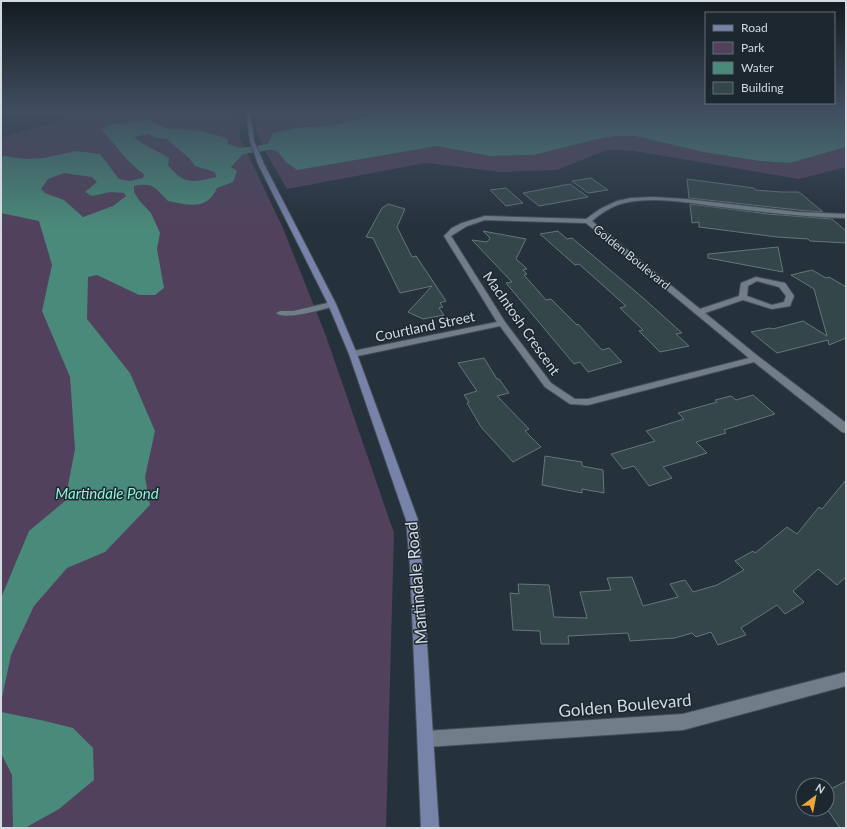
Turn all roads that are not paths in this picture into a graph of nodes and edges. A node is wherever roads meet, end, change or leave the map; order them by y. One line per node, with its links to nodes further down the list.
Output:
1 (256, 151): 5 (main road, Martindale Road)
2 (846, 216): 3 (street, Golden Boulevard)
3 (588, 221): 6 (street, Golden Boulevard); 8 (street, MacIntosh Crescent)
4 (743, 297): 4 (street); 6 (street)
5 (332, 304): 7 (street); 9 (main road, Martindale Road)
6 (699, 312): 10 (street, Golden Boulevard)
7 (280, 313)
8 (502, 323): 9 (street, Courtland Street); 10 (street, MacIntosh Crescent)
9 (353, 354): 13 (main road, Martindale Road)
10 (756, 359): 11 (street, Golden Boulevard)
11 (846, 429)
12 (846, 679): 13 (street, Golden Boulevard)
13 (426, 739): 14 (main road, Martindale Road)
14 (430, 828)

